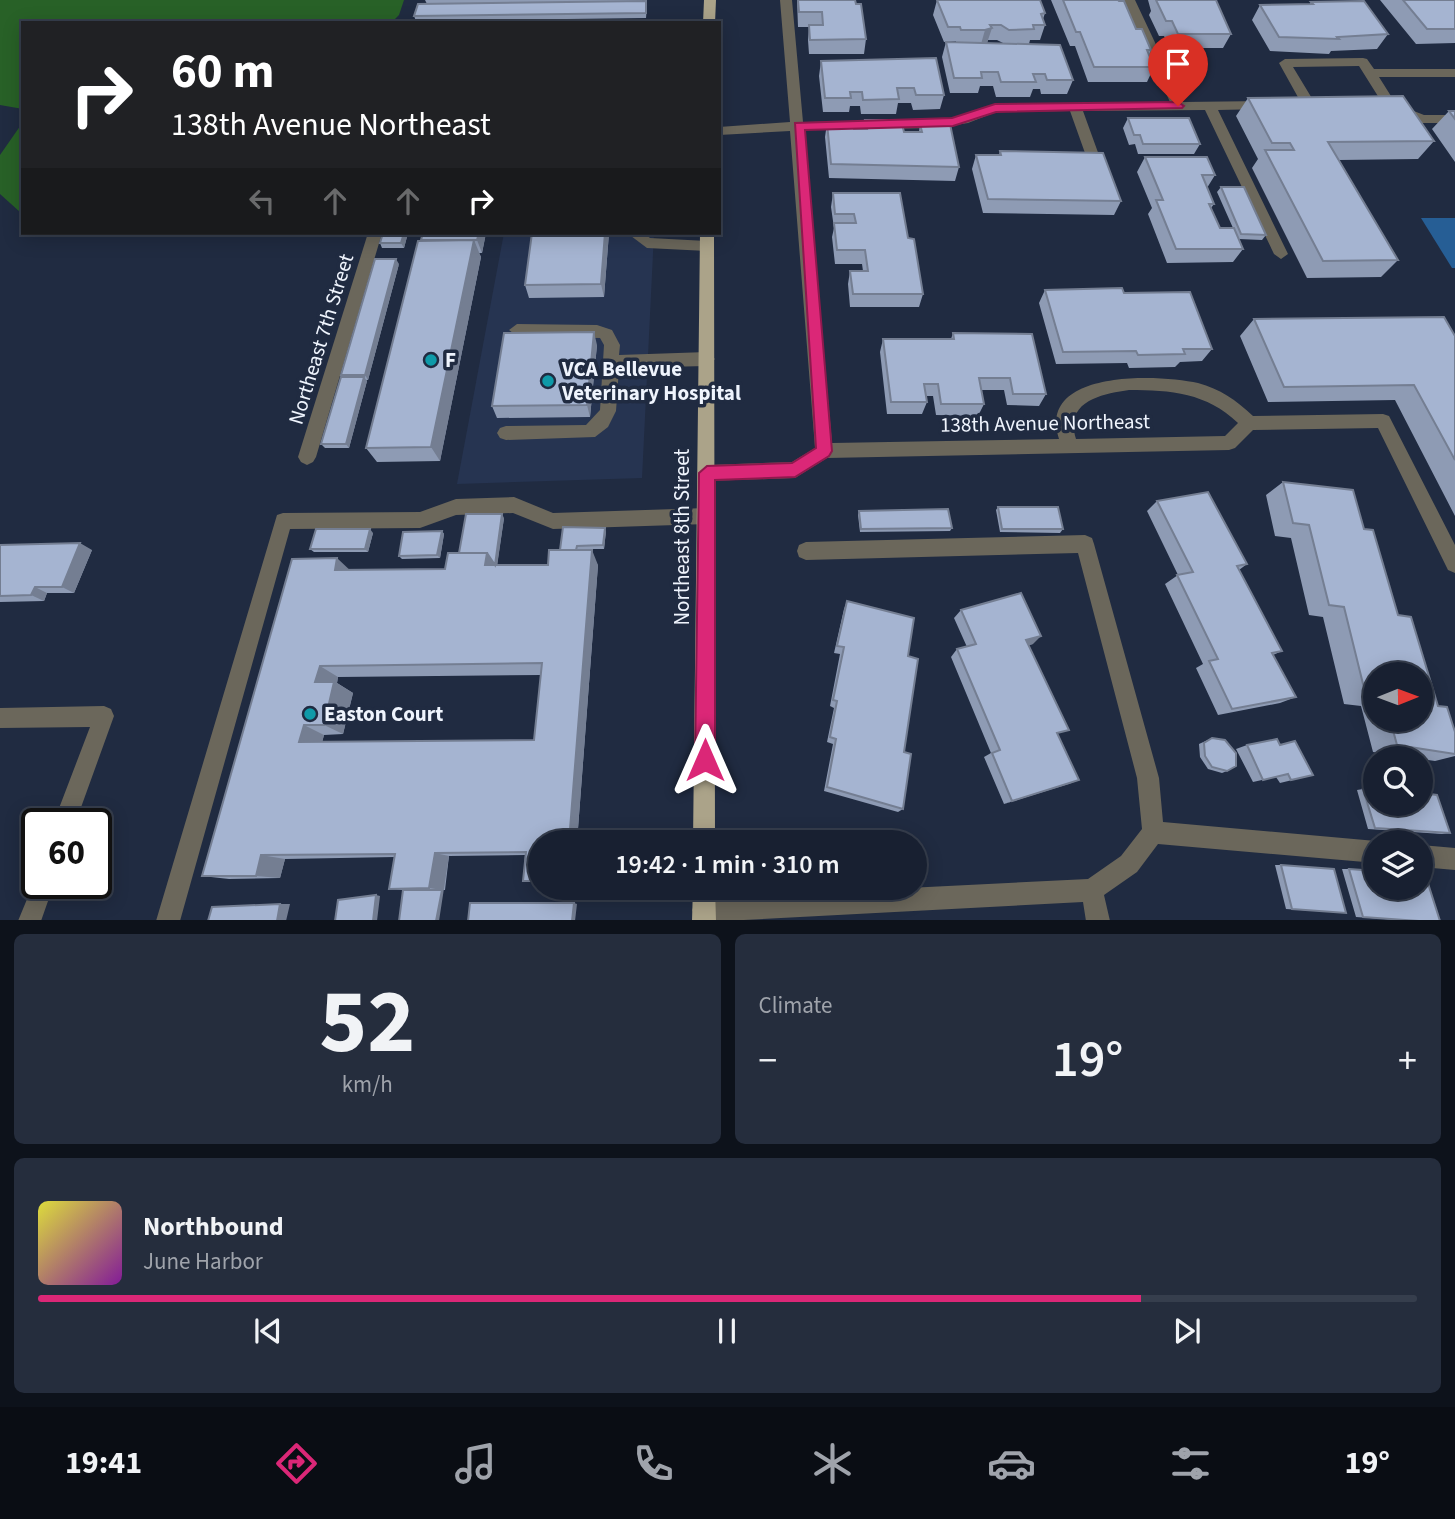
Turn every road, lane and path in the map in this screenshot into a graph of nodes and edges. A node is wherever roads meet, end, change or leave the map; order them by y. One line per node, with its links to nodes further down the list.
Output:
1 (709, 0): 4 (main road)
2 (786, 0): 13 (lane)
3 (1129, 0): 10 (lane)
4 (709, 21)
5 (1370, 73): 6 (lane); 7 (lane); 9 (lane)
6 (1455, 73)
7 (1209, 105): 10 (lane); 19 (lane)
8 (1363, 105): 9 (lane)
9 (1390, 105): 12 (lane)
10 (1178, 106): 11 (lane)
11 (1075, 107): 13 (lane); 15 (lane)
12 (1455, 119)
13 (799, 126): 14 (lane); 26 (lane)
14 (721, 131)
15 (1055, 158)
16 (374, 235): 27 (lane, Northeast 7th Street)
17 (636, 235): 18 (lane)
18 (707, 239): 21 (main road, Northeast 8th Street)
19 (1281, 254)
20 (517, 330): 22 (lane)
21 (707, 359): 22 (lane); 28 (main road, Northeast 8th Street)
22 (611, 362): 24 (lane)
23 (1249, 423): 25 (lane, 138th Avenue Northeast); 25 (lane); 31 (lane)
24 (506, 433)
25 (1070, 445): 26 (lane, 138th Avenue Northeast)
26 (824, 451): 28 (lane)
27 (307, 457)
28 (707, 473): 29 (main road, Northeast 8th Street)
29 (707, 516): 34 (main road, Northeast 8th Street); 43 (lane)
30 (806, 551): 35 (lane)
31 (1455, 564)
32 (0, 718): 33 (lane)
33 (70, 808)
34 (704, 830)
35 (1153, 832): 36 (lane); 39 (lane)
36 (1363, 851)
37 (1433, 857): 38 (lane)
38 (1455, 859)
39 (1092, 890): 41 (lane); 44 (lane)
40 (37, 899): 42 (lane)
41 (704, 906)
42 (29, 920)
43 (168, 920)
44 (1098, 920)

